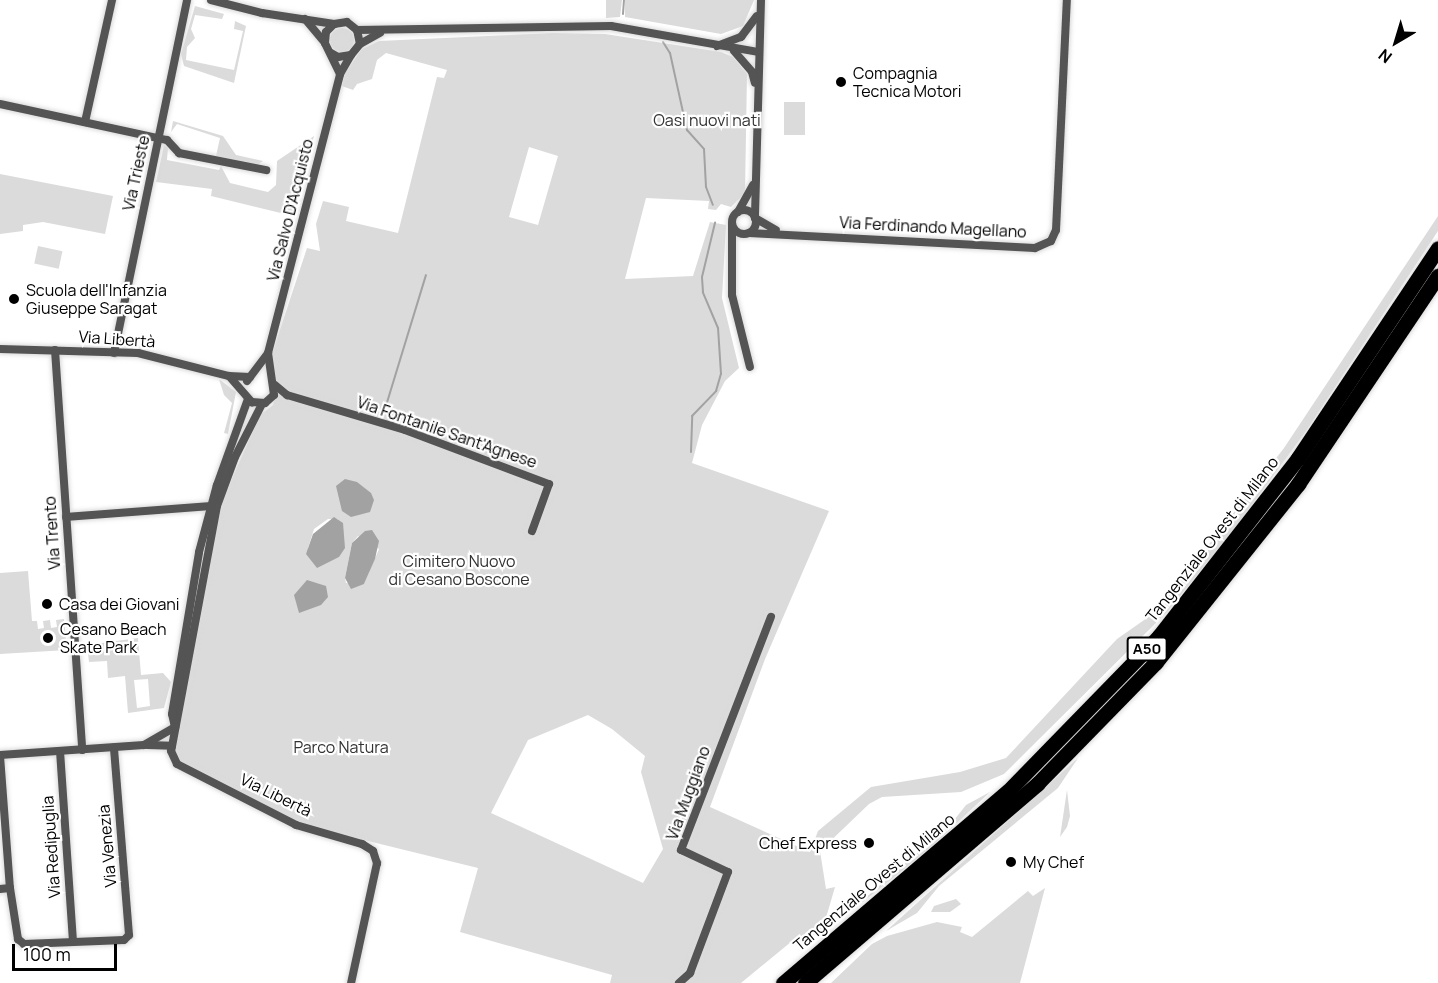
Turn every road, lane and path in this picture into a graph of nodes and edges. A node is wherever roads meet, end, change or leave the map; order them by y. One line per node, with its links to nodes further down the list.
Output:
1 (112, 0): 22 (street)
2 (187, 0): 23 (street, Via Trieste)
3 (211, 0): 7 (street)
4 (761, 0): 6 (street)
5 (1067, 0): 30 (street, Via Ferdinando Magellano)
6 (760, 10): 11 (street); 17 (street)
7 (305, 19): 8 (street); 12 (street)
8 (334, 24): 10 (street); 12 (street)
9 (398, 29): 10 (street); 13 (street); 14 (street)
10 (357, 30): 13 (street)
11 (741, 38): 14 (street); 17 (street)
12 (325, 43): 16 (street)
13 (360, 44): 18 (street)
14 (714, 46): 15 (street)
15 (735, 51): 17 (street); 20 (street)
16 (330, 52): 18 (street); 19 (street)
17 (758, 52): 20 (street)
18 (351, 55): 19 (street, Via Salvo D'Acquisto)
19 (340, 74): 37 (street, Via Salvo D'Acquisto)
20 (757, 89): 25 (street)
21 (0, 104): 22 (street)
22 (85, 122): 23 (street)
23 (158, 139): 24 (street); 36 (street, Via Trieste)
24 (266, 171)
25 (753, 185): 26 (street); 27 (street)
26 (738, 212): 27 (street); 28 (street)
27 (755, 218): 29 (street); 30 (street, Via Ferdinando Magellano)
28 (732, 224): 29 (street); 31 (street)
29 (745, 233): 30 (street, Via Ferdinando Magellano); 31 (street)
30 (785, 233)
31 (731, 248): 38 (street)
32 (1438, 248): 61 (highway, Tangenziale Ovest di Milano / A50)
33 (1438, 276): 62 (highway, Tangenziale Ovest di Milano / A50)
34 (0, 349): 35 (street, Via Libertà)
35 (55, 350): 36 (street, Via Libertà); 47 (street, Via Trento)
36 (114, 353): 39 (street, Via Libertà)
37 (268, 353): 40 (street); 41 (street)
38 (750, 368)
39 (229, 376): 40 (street, Via Libertà); 42 (street)
40 (252, 376): 41 (street, Via Libertà); 42 (street)
41 (272, 381): 43 (street); 44 (street)
42 (246, 395): 45 (street); 46 (street)
43 (287, 395): 44 (street); 48 (street, Via Fontanile Sant'Agnese)
44 (271, 399): 45 (street)
45 (262, 404): 46 (street)
46 (214, 506): 47 (street); 50 (street)
47 (66, 517): 54 (street, Via Trento)
48 (532, 531)
49 (771, 617): 60 (street, Via Muggiano)
50 (175, 727): 51 (street); 52 (street)
51 (144, 745): 52 (street); 53 (street)
52 (172, 746): 59 (street, Via Libertà)
53 (114, 748): 54 (street); 58 (street, Via Venezia)
54 (82, 750): 55 (street)
55 (60, 751): 56 (street); 58 (street, Via Redipuglia)
56 (0, 756): 57 (street)
57 (5, 889): 58 (street)
58 (73, 942)
59 (351, 983)
60 (679, 983)
61 (783, 983)
62 (805, 983)

